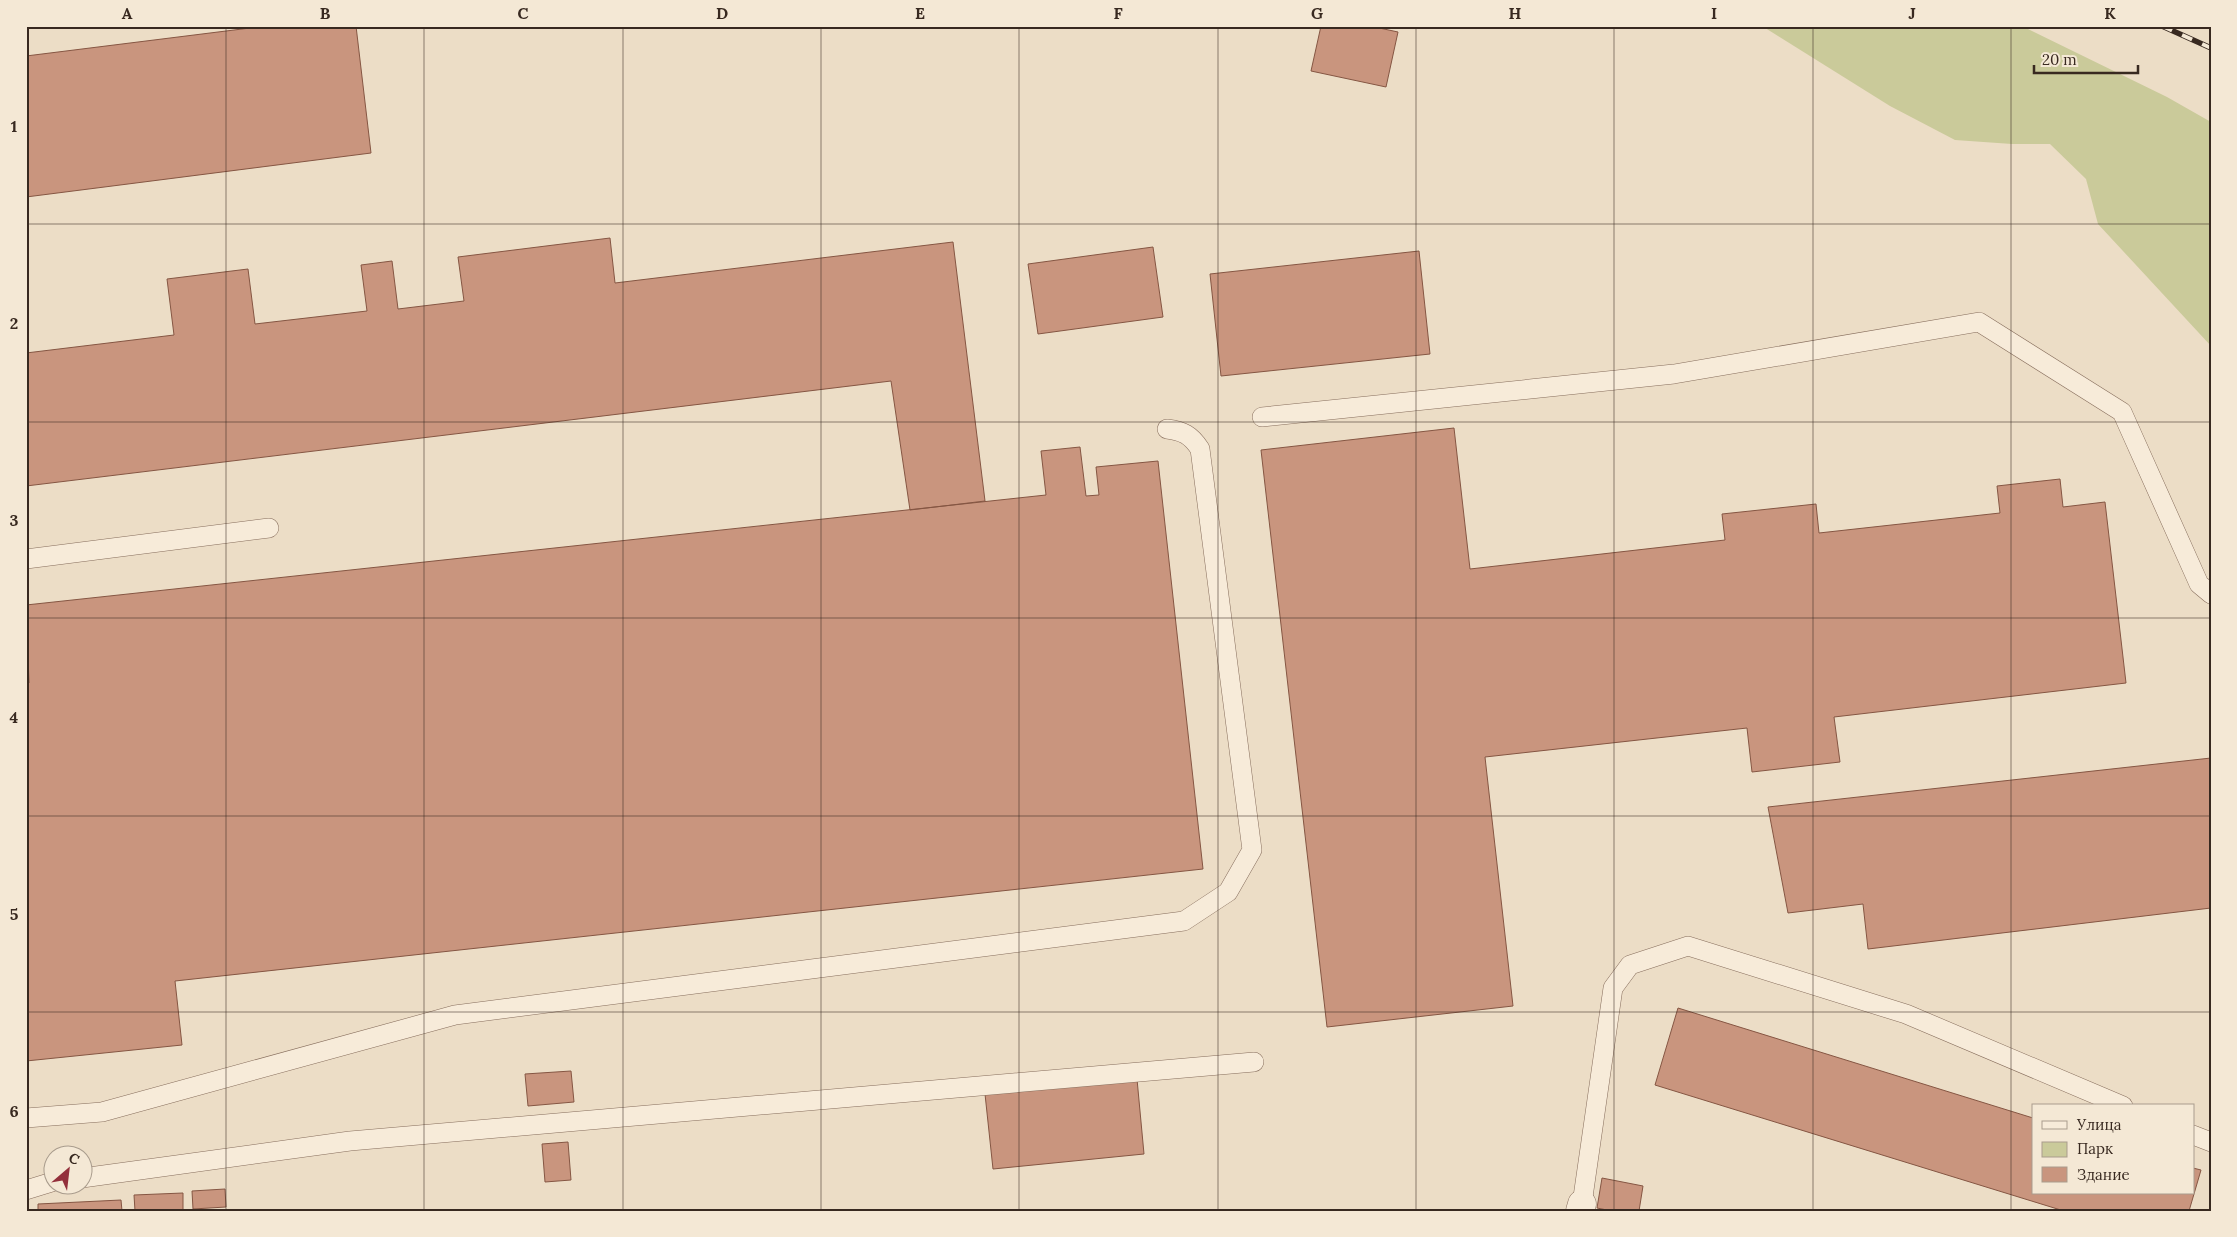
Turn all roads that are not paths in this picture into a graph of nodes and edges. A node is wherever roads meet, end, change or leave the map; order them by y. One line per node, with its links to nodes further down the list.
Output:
1 (1262, 417): 5 (lane)
2 (1167, 429): 8 (lane)
3 (269, 528): 4 (lane)
4 (26, 559)
5 (2211, 594)
6 (1254, 1062): 11 (lane)
7 (2118, 1104): 14 (lane)
8 (26, 1118)
9 (2194, 1135): 10 (lane)
10 (2211, 1142)
11 (92, 1177)
12 (42, 1185): 13 (lane)
13 (26, 1190)
14 (1581, 1208)

